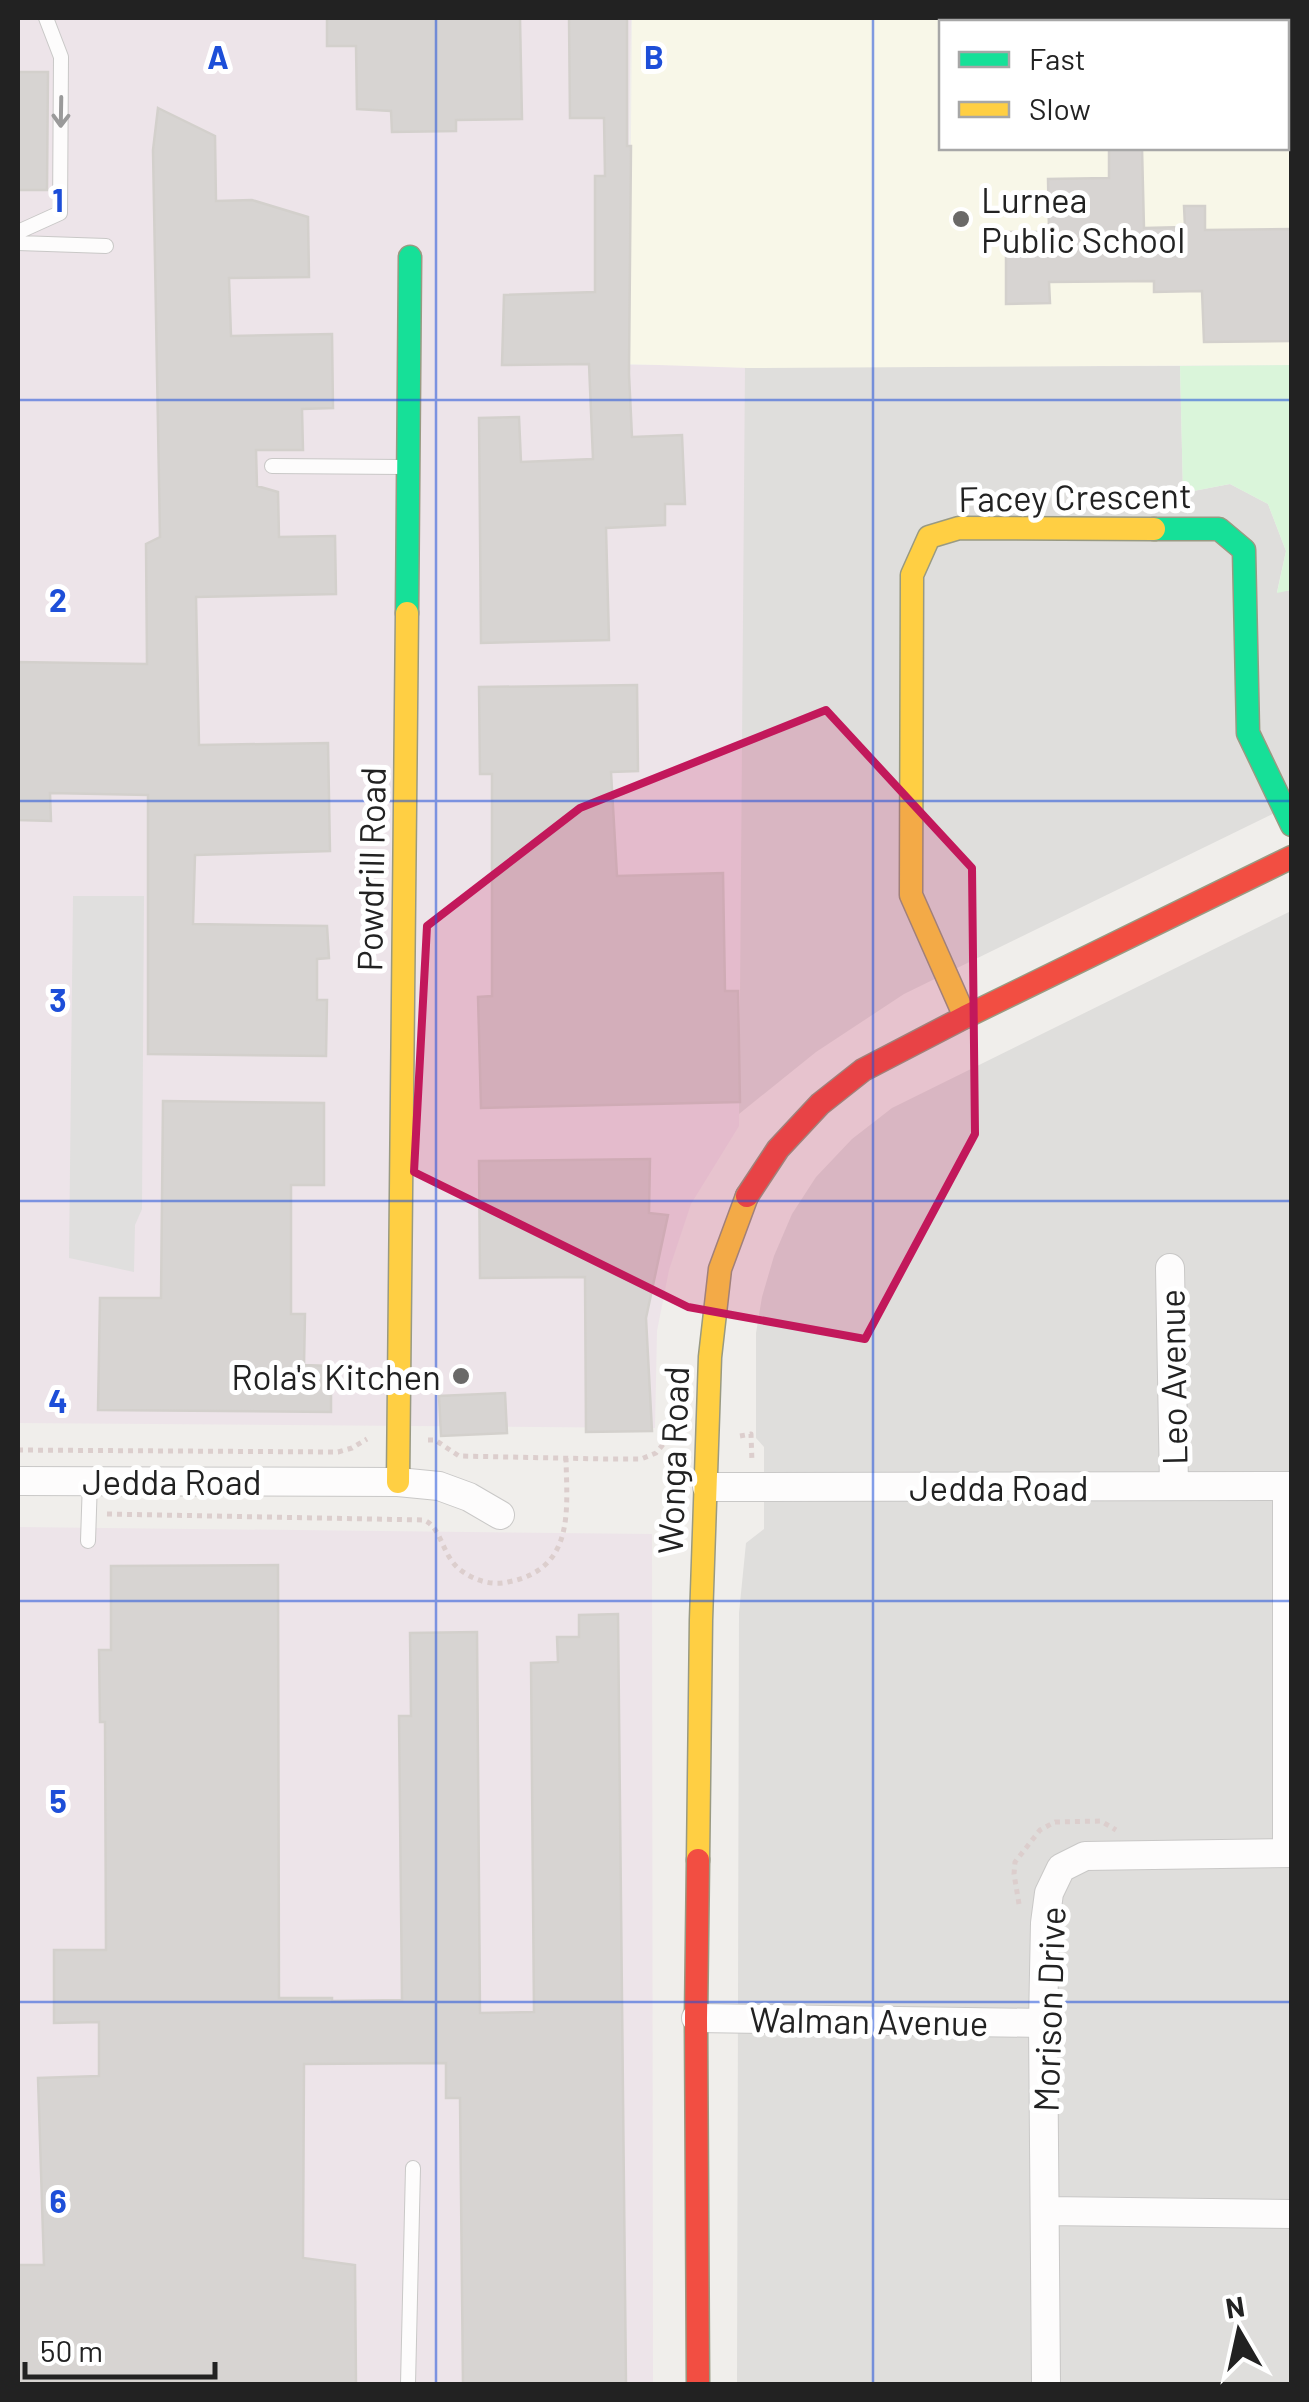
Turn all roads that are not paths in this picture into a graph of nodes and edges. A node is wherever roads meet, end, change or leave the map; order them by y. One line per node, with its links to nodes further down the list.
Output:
1 (46, 18): 2 (lane, one-way to 2)
2 (18, 232)
3 (18, 244): 4 (lane)
4 (106, 246)
5 (410, 257): 7 (street, Powdrill Road)
6 (272, 466): 7 (lane)
7 (408, 466): 14 (street, Powdrill Road)
8 (1292, 825): 10 (street, Facey Crescent)
9 (1292, 857): 10 (street, Wonga Road)
10 (964, 1017): 17 (street, Wonga Road)
11 (1170, 1268): 15 (street, Leo Avenue)
12 (18, 1481): 13 (street, Jedda Road)
13 (90, 1481): 14 (street, Jedda Road); 19 (lane)
14 (398, 1482): 18 (street, Jedda Road)
15 (1174, 1486): 16 (street, Jedda Road); 17 (street, Jedda Road)
16 (1289, 1486): 20 (street)
17 (707, 1487): 21 (street, Wonga Road)
18 (500, 1515)
19 (88, 1541)
20 (1289, 1854): 22 (street, Morison Drive)
21 (696, 2018): 22 (street, Walman Avenue); 27 (street, Wonga Road)
22 (1043, 2023): 24 (street, Morison Drive)
23 (413, 2168): 26 (lane)
24 (1046, 2211): 25 (street); 28 (street, Morison Drive)
25 (1292, 2214)
26 (408, 2384)
27 (698, 2384)
28 (1046, 2384)

